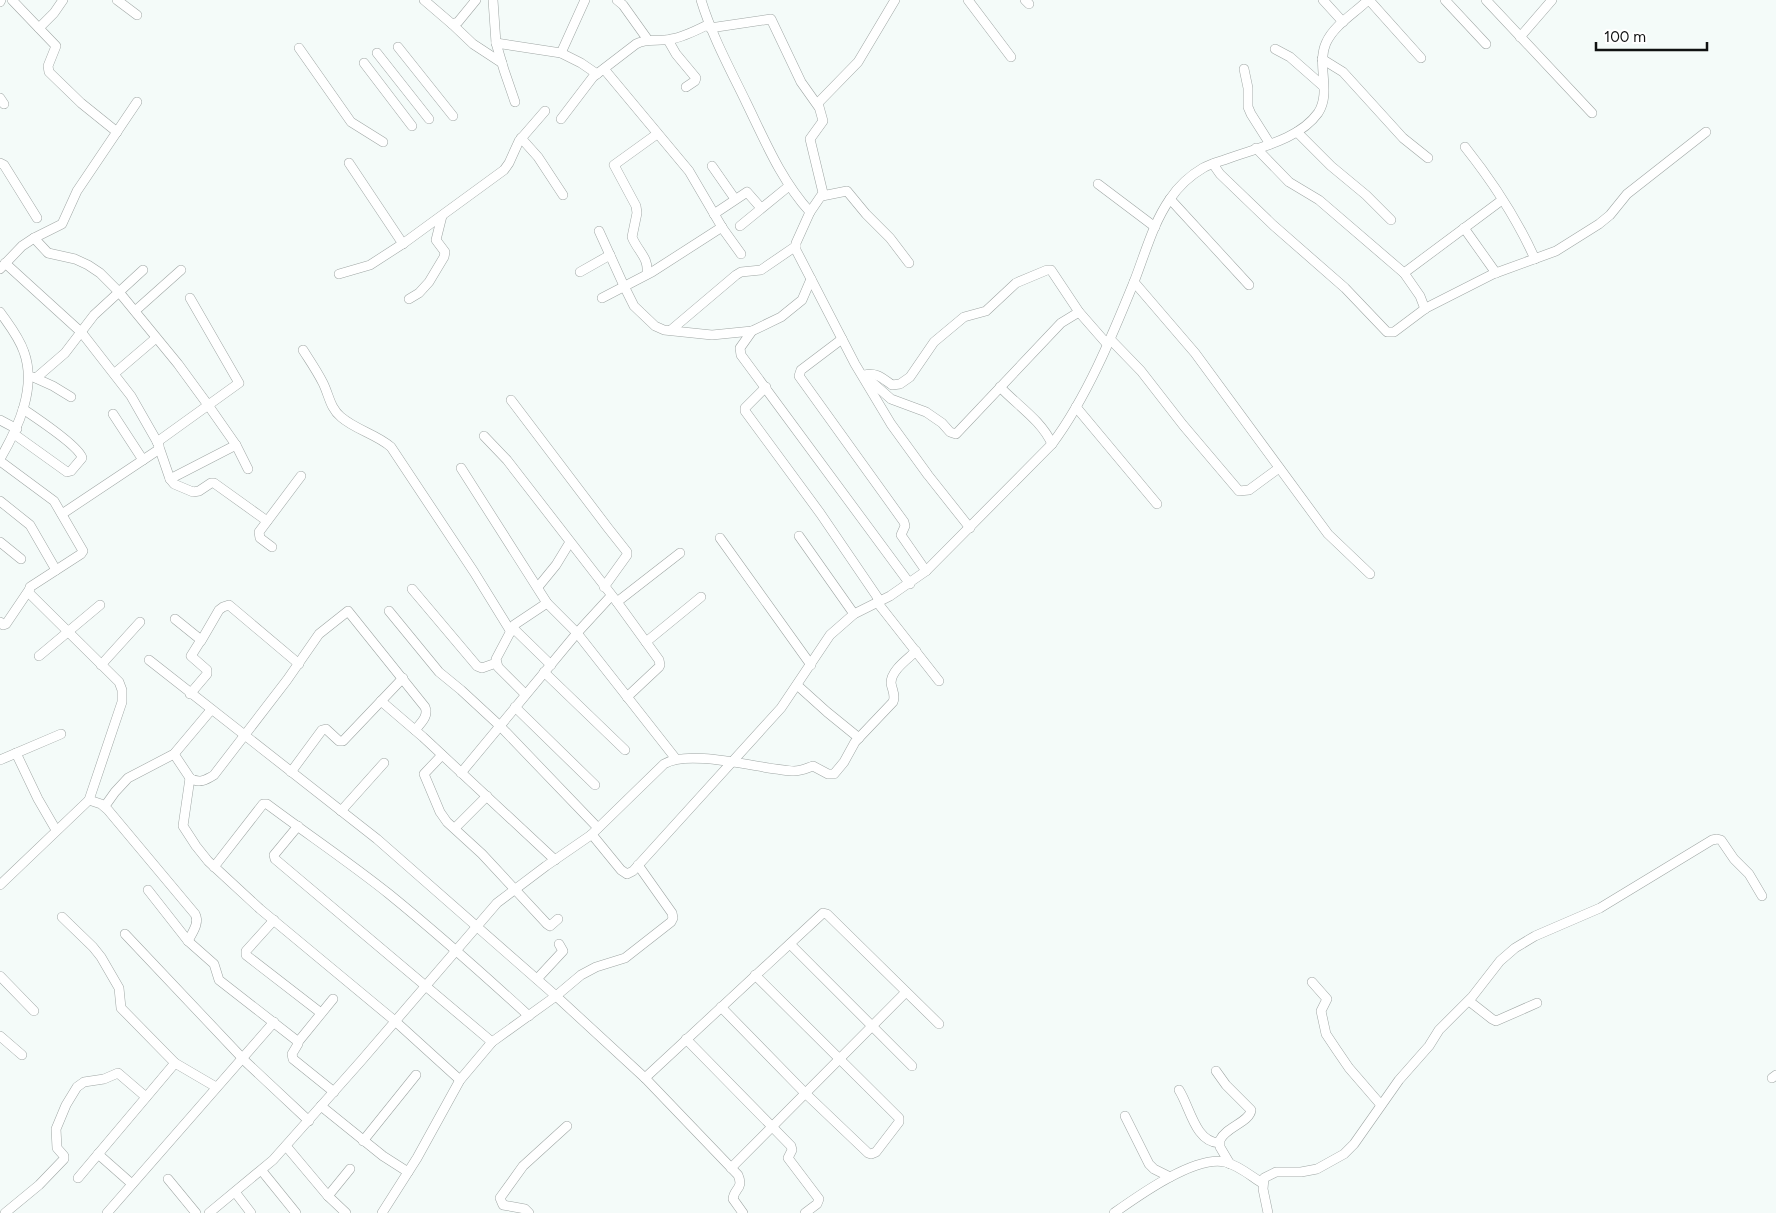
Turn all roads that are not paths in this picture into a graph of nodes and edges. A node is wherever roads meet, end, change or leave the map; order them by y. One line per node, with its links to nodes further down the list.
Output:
1 (12, 0): 22 (street)
2 (64, 0): 22 (street)
3 (118, 0): 18 (street)
4 (424, 0): 20 (street)
5 (476, 0): 20 (street)
6 (493, 0): 26 (street)
7 (585, 0): 32 (street)
8 (617, 0): 24 (street)
9 (701, 0): 21 (street)
10 (895, 0): 44 (street)
11 (968, 0): 33 (street)
12 (1323, 0): 19 (street)
13 (1369, 0): 17 (street); 34 (street)
14 (1446, 0): 27 (street)
15 (1486, 0): 23 (street)
16 (1552, 0): 23 (street)
17 (1357, 4): 19 (street)
18 (137, 15)
19 (1343, 22): 35 (street)
20 (452, 24): 37 (street)
21 (709, 26): 25 (street); 44 (street); 66 (street)
22 (38, 28): 51 (street)
23 (1520, 37): 46 (street)
24 (648, 40): 25 (street); 39 (street)
25 (668, 40): 41 (street)
26 (496, 43): 32 (street); 37 (street)
27 (1486, 44)
28 (398, 46): 47 (street)
29 (299, 48): 56 (street)
30 (1275, 49): 40 (street)
31 (377, 53): 48 (street)
32 (561, 53): 39 (street)
33 (1011, 57)
34 (1421, 58)
35 (1322, 59): 40 (street); 60 (street)
36 (364, 63): 50 (street)
37 (502, 63): 43 (street)
38 (1244, 69): 57 (street)
39 (600, 72): 49 (street); 54 (street)
40 (1323, 86): 52 (street)
41 (686, 87)
42 (137, 102): 51 (street)
43 (515, 102)
44 (818, 106): 68 (street)
45 (546, 111): 55 (street)
46 (1592, 113)
47 (453, 116)
48 (430, 119)
49 (562, 119)
50 (412, 126)
51 (117, 132): 83 (street)
52 (1297, 132): 57 (street); 77 (street)
53 (1706, 132): 88 (street)
54 (657, 134): 74 (street); 96 (street)
55 (521, 138): 67 (street); 75 (street)
56 (384, 142)
57 (1270, 144): 59 (street)
58 (1465, 147): 71 (street)
59 (1256, 148): 63 (street); 97 (street)
60 (1428, 158)
61 (0, 163): 76 (street)
62 (349, 163): 84 (street)
63 (1213, 164): 70 (street); 106 (street)
64 (712, 166): 69 (street)
65 (1098, 184): 80 (street)
66 (789, 186): 72 (street); 73 (street)
67 (563, 195)
68 (822, 196): 73 (street); 89 (street)
69 (734, 199): 72 (street); 74 (street)
70 (1170, 199): 80 (street); 100 (street)
71 (1502, 200): 81 (street); 88 (street)
72 (761, 208): 78 (street)
73 (810, 212): 85 (street)
74 (714, 214): 79 (street)
75 (442, 216): 84 (street); 105 (street)
76 (37, 218)
77 (1391, 220)
78 (740, 226)
79 (722, 227): 87 (street); 96 (street)
80 (1155, 227): 99 (street)
81 (1464, 228): 94 (street); 97 (street)
82 (599, 231): 86 (street)
83 (34, 238): 90 (street); 102 (street)
84 (403, 244): 95 (street)
85 (796, 246): 98 (street); 110 (street)
86 (610, 254): 93 (street); 101 (street)
87 (741, 254)
88 (1535, 259): 94 (street)
89 (909, 263)
90 (2, 267): 112 (street)
91 (143, 270): 102 (street)
92 (181, 270): 107 (street)
93 (580, 272)
94 (1496, 272): 106 (street)
95 (338, 274)
96 (647, 274): 101 (street)
97 (1404, 274): 106 (street)
98 (811, 279): 111 (street); 114 (street)
99 (1134, 282): 115 (street); 137 (street)
100 (1249, 285)
101 (624, 286): 104 (street); 110 (street)
102 (120, 292): 107 (street); 112 (street)
103 (190, 298): 124 (street)
104 (602, 298)
105 (409, 299)
106 (1425, 309)
107 (135, 311): 113 (street)
108 (0, 312): 119 (street)
109 (1080, 312): 115 (street); 118 (street); 121 (street)
110 (671, 330): 111 (street)
111 (752, 331): 120 (street)
112 (82, 333): 117 (street); 119 (street)
113 (156, 338): 117 (street); 124 (street)
114 (842, 338): 118 (street); 154 (street)
115 (1108, 341): 125 (street); 137 (street)
116 (303, 350): 171 (street)
117 (114, 373): 131 (street)
118 (861, 373): 121 (street); 145 (street)
119 (32, 377): 122 (street); 126 (street)
120 (766, 387): 156 (street); 164 (street)
121 (1000, 387): 133 (street)
122 (71, 397)
123 (511, 400): 158 (street)
124 (208, 404): 131 (street); 132 (street)
125 (1076, 407): 133 (street); 142 (street)
126 (23, 409): 129 (street); 129 (street)
127 (113, 414): 135 (street)
128 (0, 420): 129 (street)
129 (15, 432): 134 (street)
130 (484, 436): 149 (street)
131 (158, 444): 135 (street); 140 (street)
132 (236, 444): 138 (street); 140 (street)
133 (1052, 444): 145 (street)
134 (0, 460): 143 (street)
135 (143, 460): 143 (street)
136 (461, 468): 157 (street)
137 (1279, 468): 155 (street)
138 (248, 469)
139 (301, 476): 144 (street)
140 (170, 480): 144 (street)
141 (0, 501): 153 (street)
142 (1157, 504)
143 (62, 514): 153 (street)
144 (267, 521): 150 (street)
145 (970, 528): 154 (street)
146 (798, 536): 167 (street)
147 (720, 538): 183 (street)
148 (0, 542): 152 (street)
149 (570, 542): 157 (street); 158 (street)
150 (272, 547)
151 (680, 553): 162 (street)
152 (21, 559)
153 (56, 570): 160 (street)
154 (926, 571): 156 (street)
155 (1370, 574)
156 (910, 584): 164 (street)
157 (538, 587): 163 (street)
158 (604, 587): 162 (street)
159 (412, 588): 179 (street)
160 (29, 590): 169 (street); 172 (street)
161 (701, 598): 175 (street)
162 (614, 599): 173 (street); 175 (street)
163 (547, 602): 171 (street); 173 (street)
164 (879, 602): 167 (street); 176 (street)
165 (100, 605): 172 (street)
166 (389, 611): 194 (street)
167 (854, 614): 183 (street)
168 (175, 620): 174 (street)
169 (0, 622)
170 (140, 622): 181 (street)
171 (512, 630): 179 (street); 182 (street)
172 (68, 632): 177 (street); 181 (street)
173 (577, 633): 182 (street); 190 (street)
174 (201, 641): 180 (street); 188 (street)
175 (646, 642): 190 (street)
176 (916, 651): 186 (street); 198 (street)
177 (40, 656)
178 (149, 660): 188 (street)
179 (496, 662): 189 (street)
180 (299, 664): 185 (street); 197 (street)
181 (101, 665): 212 (street)
182 (550, 665): 184 (street)
183 (810, 665): 187 (street)
184 (544, 672): 189 (street); 199 (street)
185 (403, 678): 191 (street); 195 (street)
186 (939, 681)
187 (797, 685): 198 (street); 205 (street)
188 (190, 694): 193 (street)
189 (525, 694): 192 (street)
190 (627, 697): 203 (street)
191 (381, 701): 195 (street); 207 (street)
192 (514, 707): 194 (street); 210 (street)
193 (211, 710): 197 (street); 201 (street)
194 (500, 726): 208 (street); 217 (street)
195 (415, 730): 202 (street)
196 (61, 734): 200 (street)
197 (244, 736): 207 (street); 209 (street)
198 (859, 738): 205 (street)
199 (625, 750)
200 (16, 753): 204 (street); 218 (street)
201 (174, 754): 209 (street); 213 (street)
202 (442, 755): 208 (street); 216 (street)
203 (676, 759): 205 (street); 217 (street)
204 (0, 760)
205 (732, 762): 221 (street)
206 (384, 763): 214 (street)
207 (291, 772): 214 (street)
208 (461, 773): 211 (street)
209 (190, 778): 222 (street)
210 (595, 785)
211 (487, 796): 216 (street); 220 (street)
212 (89, 800): 213 (street); 218 (street)
213 (105, 806): 232 (street)
214 (341, 811): 230 (street)
215 (298, 826): 222 (street); 235 (street); 240 (street)
216 (455, 828): 224 (street)
217 (598, 828): 219 (street)
218 (56, 830): 223 (street)
219 (591, 835): 220 (street); 221 (street)
220 (555, 860): 224 (street)
221 (638, 864): 242 (street)
222 (214, 866): 229 (street)
223 (0, 885)
224 (515, 888): 228 (street); 230 (street)
225 (148, 890): 232 (street)
226 (1762, 896): 244 (street)
227 (62, 917): 261 (street)
228 (558, 919)
229 (274, 920): 248 (street); 250 (street)
230 (476, 926): 235 (street); 238 (street)
231 (125, 934): 259 (street)
232 (188, 940): 251 (street)
233 (559, 944): 238 (street)
234 (790, 944): 236 (street); 241 (street); 253 (street)
235 (455, 950): 240 (street); 249 (street)
236 (755, 975): 246 (street); 260 (street)
237 (0, 976): 247 (street)
238 (537, 979): 242 (street)
239 (1312, 982): 272 (street)
240 (425, 986): 250 (street); 257 (street)
241 (906, 992): 252 (street); 253 (street)
242 (556, 996): 249 (street); 265 (street)
243 (333, 998): 248 (street)
244 (1469, 1001): 245 (street); 272 (street)
245 (1537, 1003)
246 (720, 1007): 255 (street); 270 (street)
247 (34, 1011)
248 (321, 1013): 256 (street)
249 (529, 1016): 257 (street)
250 (395, 1020): 266 (street); 269 (street)
251 (274, 1022): 256 (street); 259 (street)
252 (939, 1024)
253 (873, 1026): 260 (street); 262 (street)
254 (0, 1036): 258 (street)
255 (686, 1039): 265 (street); 277 (street)
256 (298, 1042): 269 (street)
257 (492, 1042): 266 (street)
258 (22, 1055)
259 (243, 1058): 267 (street); 275 (street)
260 (839, 1060): 270 (street); 270 (street)
261 (175, 1063): 267 (street); 271 (street)
262 (912, 1066)
263 (1216, 1071): 279 (street)
264 (416, 1075): 278 (street)
265 (645, 1078): 283 (street)
266 (460, 1080): 286 (street)
267 (216, 1087): 291 (street)
268 (1179, 1090): 279 (street)
269 (334, 1092): 273 (street)
270 (805, 1093): 277 (street)
271 (146, 1097): 281 (street); 295 (street)
272 (1381, 1105): 290 (street)
273 (321, 1106): 275 (street); 278 (street)
274 (1125, 1116): 287 (street)
275 (309, 1120): 280 (street)
276 (567, 1126): 303 (street)
277 (772, 1127): 283 (street); 305 (street)
278 (363, 1141): 286 (street)
279 (1219, 1143): 282 (street)
280 (286, 1146): 285 (street); 293 (street)
281 (98, 1154): 288 (street); 291 (street)
282 (1230, 1164): 287 (street); 290 (street)
283 (731, 1168): 304 (street)
284 (350, 1169): 293 (street)
285 (262, 1171): 292 (street); 300 (street)
286 (408, 1172): 302 (street)
287 (1170, 1177): 306 (street)
288 (78, 1178)
289 (168, 1179): 297 (street)
290 (1262, 1183): 307 (street)
291 (132, 1184): 296 (street)
292 (235, 1192): 298 (street); 299 (street)
293 (328, 1196): 301 (street)
294 (0, 1205): 295 (street)
295 (5, 1213)
296 (107, 1213)
297 (196, 1213)
298 (209, 1213)
299 (252, 1213)
300 (296, 1213)
301 (346, 1213)
302 (382, 1213)
303 (530, 1213)
304 (743, 1213)
305 (805, 1213)
306 (1114, 1213)
307 (1268, 1213)

